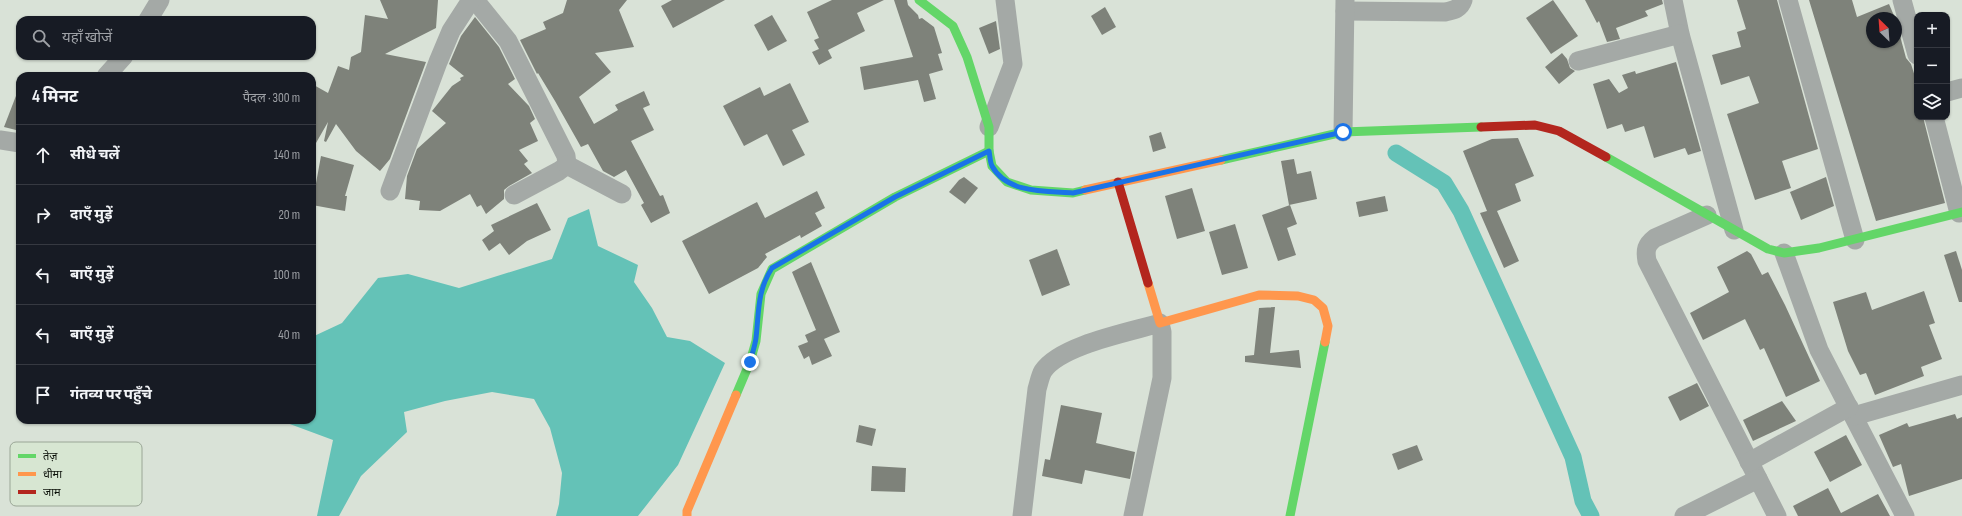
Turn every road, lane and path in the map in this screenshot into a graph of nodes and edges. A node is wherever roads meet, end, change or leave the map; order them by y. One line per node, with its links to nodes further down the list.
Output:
1 (160, 0): 11 (street)
2 (471, 0): 27 (street)
3 (475, 0): 25 (street)
4 (919, 0): 20 (street)
5 (1005, 0): 20 (street)
6 (1463, 0): 10 (street)
7 (1673, 0): 12 (street)
8 (1788, 0): 33 (street)
9 (1902, 0): 13 (street)
10 (1345, 5): 21 (street)
11 (150, 16)
12 (1680, 34): 15 (street); 32 (street)
13 (1915, 48)
14 (120, 60): 16 (street)
15 (1578, 61)
16 (110, 72)
17 (1962, 88): 18 (street)
18 (1950, 91)
19 (1935, 120): 30 (street)
20 (989, 126): 24 (street)
21 (1343, 132): 26 (street); 31 (street)
22 (0, 140): 23 (street)
23 (16, 142)
24 (989, 151): 26 (street); 40 (street)
25 (567, 164): 28 (street); 29 (street)
26 (1118, 182): 35 (street)
27 (390, 191)
28 (622, 194)
29 (514, 195)
30 (1961, 213): 33 (street)
31 (1707, 215): 32 (street); 38 (street)
32 (1734, 230): 34 (street)
33 (1855, 240): 34 (street)
34 (1784, 253): 37 (street)
35 (1160, 323): 41 (street); 42 (street); 43 (street)
36 (1962, 386): 37 (street)
37 (1852, 412): 38 (street); 46 (street)
38 (1749, 462): 39 (street)
39 (1758, 479): 44 (street); 45 (street)
40 (687, 516)
41 (1022, 516)
42 (1132, 516)
43 (1290, 516)
44 (1684, 516)
45 (1777, 516)
46 (1905, 516)

